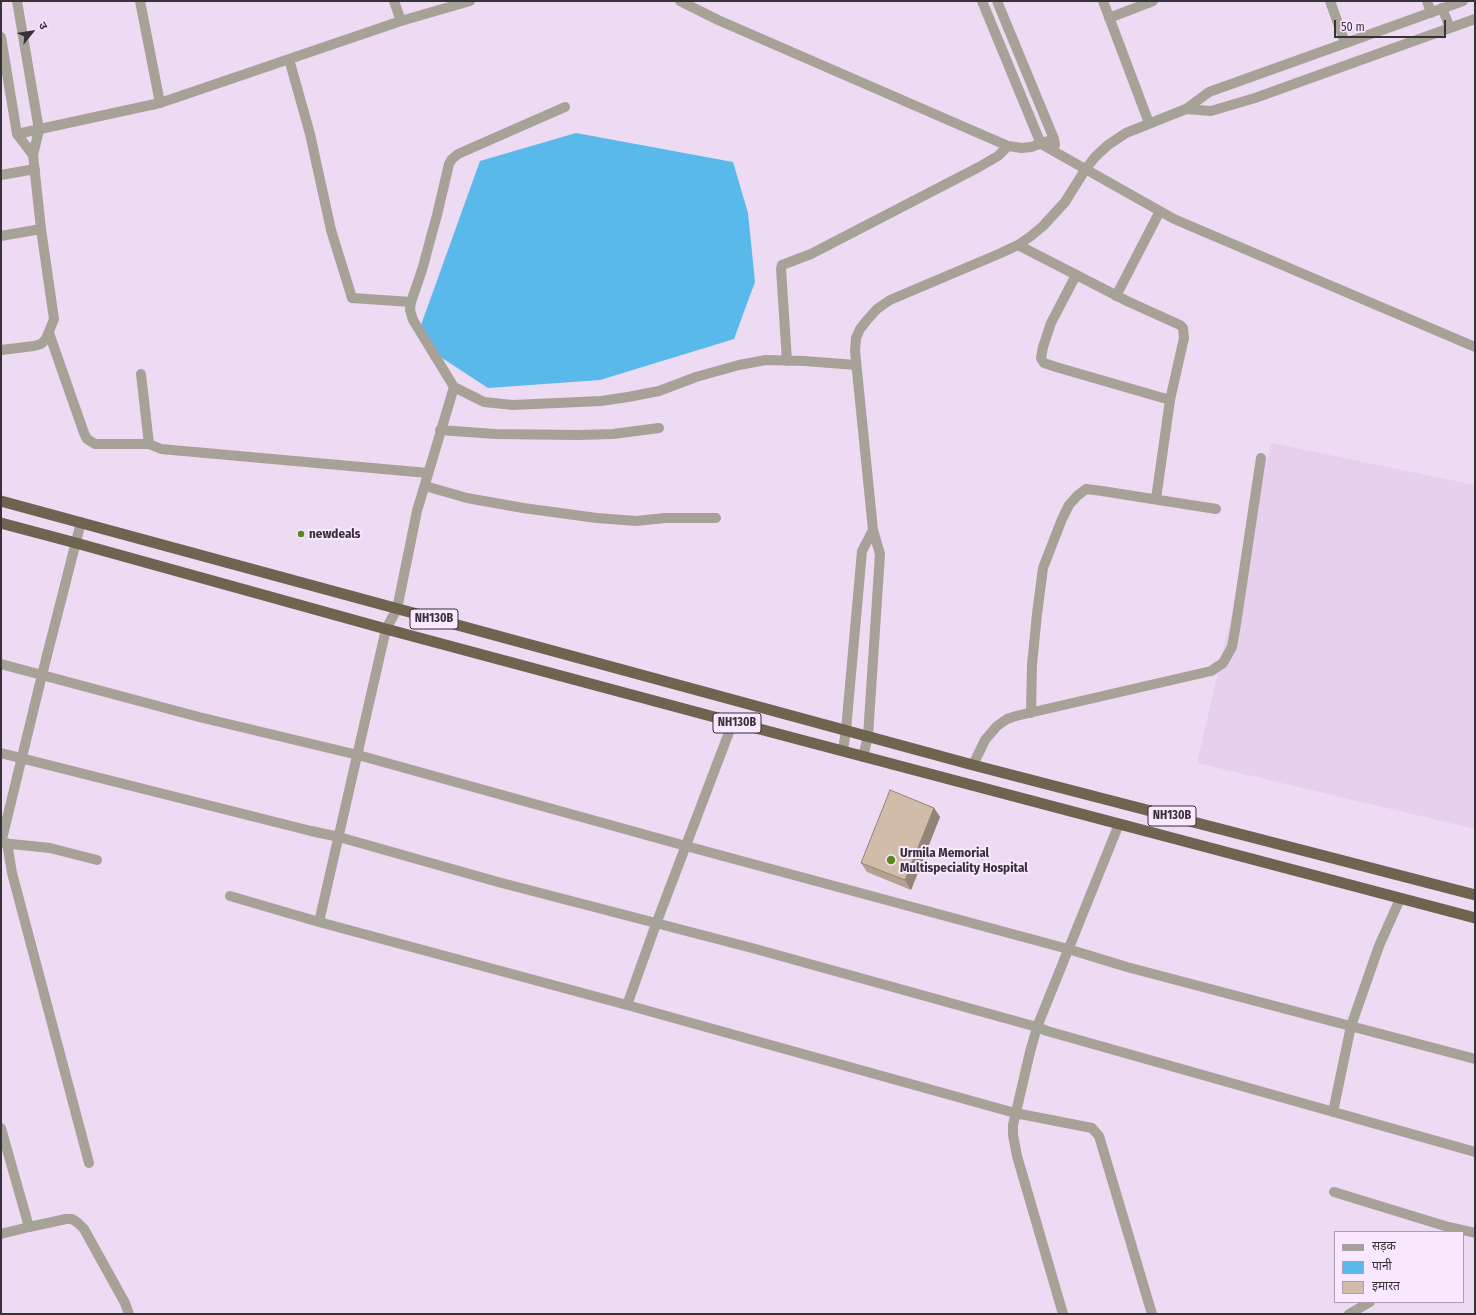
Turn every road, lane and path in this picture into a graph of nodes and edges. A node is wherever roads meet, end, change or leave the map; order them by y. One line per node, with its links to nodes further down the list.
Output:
1 (17, 1): 27 (street)
2 (140, 1): 23 (street)
3 (394, 1): 17 (street)
4 (470, 1): 17 (street)
5 (982, 1): 30 (street)
6 (997, 1): 29 (street)
7 (1103, 1): 15 (street)
8 (1153, 1): 15 (street)
9 (1330, 1): 20 (street)
10 (1427, 1): 14 (street)
11 (1463, 1): 13 (street)
12 (683, 2): 31 (street)
13 (1442, 8): 14 (street); 18 (street)
14 (1431, 13): 20 (street)
15 (1109, 18): 26 (street)
16 (1475, 19): 18 (street)
17 (400, 21): 22 (street)
18 (1450, 28): 25 (street)
19 (1, 37): 21 (street)
20 (1345, 43): 25 (street)
21 (2, 47): 28 (street)
22 (289, 59): 23 (street); 43 (street)
23 (160, 103): 27 (street)
24 (565, 107): 43 (street)
25 (1186, 109): 26 (street)
26 (1149, 123): 35 (street)
27 (39, 130): 28 (street); 33 (street)
28 (18, 134): 33 (street)
29 (1054, 139): 30 (street); 32 (street)
30 (1041, 144): 31 (street); 32 (street)
31 (1008, 146): 47 (street)
32 (1056, 153): 35 (street)
33 (33, 155): 34 (street)
34 (35, 169): 36 (street); 38 (street)
35 (1085, 170): 37 (street); 40 (street)
36 (1, 175)
37 (1160, 211): 42 (street); 45 (street)
38 (41, 229): 39 (street); 44 (street)
39 (1, 236)
40 (1018, 245): 41 (street); 48 (street)
41 (1076, 275): 42 (street); 51 (street)
42 (1116, 296): 51 (street)
43 (411, 302): 50 (street)
44 (49, 333): 46 (street); 54 (street)
45 (1475, 347)
46 (1, 350)
47 (787, 361): 48 (street); 50 (street)
48 (856, 365): 64 (street)
49 (141, 374): 54 (street)
50 (454, 387): 53 (street)
51 (1170, 400): 58 (street)
52 (659, 428): 53 (street)
53 (440, 430): 56 (street)
54 (149, 444): 56 (street)
55 (1261, 458): 70 (street)
56 (428, 473): 57 (street)
57 (425, 486): 61 (street); 66 (street)
58 (1156, 499): 60 (street); 70 (street)
59 (1, 501): 62 (highway, NH130B)
60 (1216, 509)
61 (716, 518)
62 (81, 522): 65 (street); 66 (highway, NH130B)
63 (1, 523): 65 (highway, NH130B)
64 (873, 530): 72 (street); 73 (street)
65 (76, 543): 67 (highway, NH130B); 69 (street)
66 (396, 609): 67 (street); 72 (highway, NH130B)
67 (386, 629): 71 (highway, NH130B); 76 (street)
68 (1, 664): 69 (street)
69 (42, 675): 76 (street); 78 (street)
70 (1031, 713): 79 (street)
71 (733, 722): 74 (highway, NH130B); 83 (street)
72 (846, 730): 73 (highway, NH130B); 74 (street)
73 (868, 736): 77 (street); 79 (highway, NH130B)
74 (843, 751): 77 (highway, NH130B)
75 (1, 753): 78 (street)
76 (358, 755): 81 (street); 83 (street)
77 (863, 757): 80 (highway, NH130B)
78 (22, 758): 81 (street); 82 (street)
79 (973, 765): 85 (highway, NH130B)
80 (1119, 824): 87 (highway, NH130B); 91 (street)
81 (339, 837): 89 (street); 90 (street)
82 (3, 843): 84 (street); 100 (street)
83 (686, 846): 90 (street); 91 (street)
84 (97, 860)
85 (1475, 895)
86 (230, 896): 89 (street)
87 (1400, 899): 88 (highway, NH130B); 93 (street)
88 (1475, 918)
89 (319, 922): 92 (street)
90 (656, 924): 92 (street); 94 (street)
91 (1068, 949): 93 (street); 94 (street)
92 (627, 1005): 97 (street)
93 (1351, 1026): 95 (street); 96 (street)
94 (1037, 1027): 96 (street); 97 (street)
95 (1475, 1059)
96 (1334, 1112): 99 (street)
97 (1015, 1113): 110 (street); 111 (street)
98 (1, 1128): 102 (street)
99 (1475, 1152)
100 (89, 1163)
101 (1334, 1192): 103 (street)
102 (28, 1227): 106 (street); 109 (street)
103 (1443, 1229): 104 (street)
104 (1456, 1231)
105 (1464, 1232): 107 (street)
106 (1, 1234)
107 (1475, 1234)
108 (1368, 1303): 112 (street)
109 (129, 1314)
110 (1063, 1314)
111 (1152, 1314)
112 (1349, 1314)

